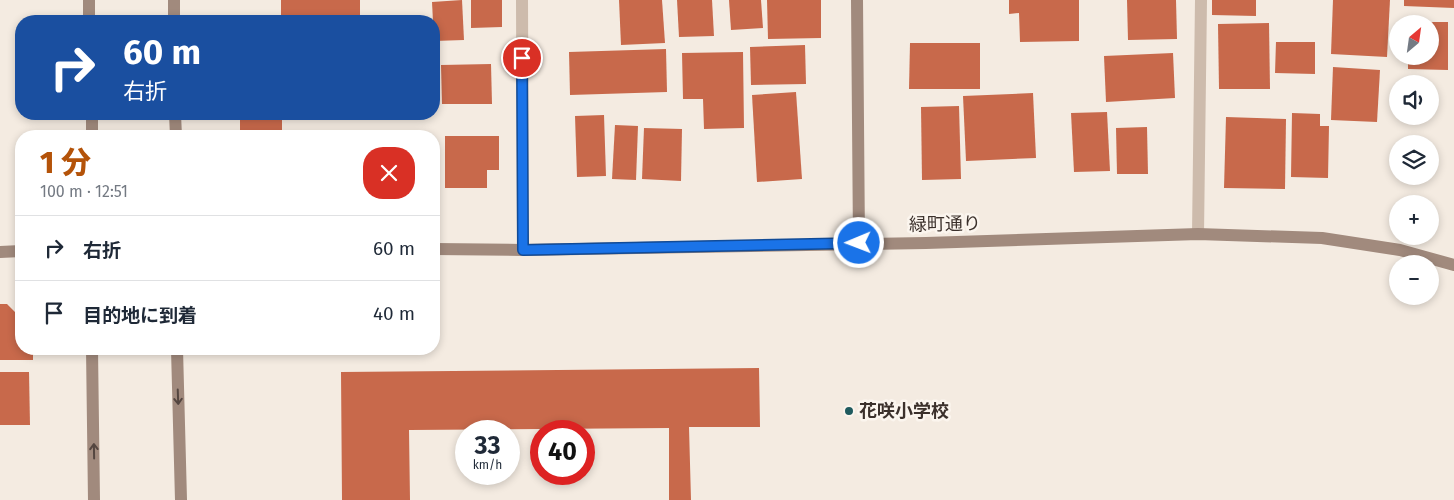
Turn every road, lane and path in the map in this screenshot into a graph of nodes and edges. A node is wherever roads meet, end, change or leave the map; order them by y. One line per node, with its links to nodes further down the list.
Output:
1 (89, 0): 6 (street)
2 (174, 0): 7 (street)
3 (522, 0): 11 (street)
4 (857, 0): 9 (street)
5 (1201, 0): 8 (street)
6 (89, 15)
7 (174, 15)
8 (1198, 234): 9 (street, 緑町通り); 14 (street, 緑町通り)
9 (859, 243): 11 (street, 緑町通り)
10 (440, 249): 11 (street, 緑町通り)
11 (523, 250)
12 (15, 251): 13 (street)
13 (0, 252)
14 (1454, 265)
15 (92, 355): 17 (street, one-way to 15)
16 (177, 355): 18 (street, one-way to 18)
17 (94, 500)
18 (181, 500)

